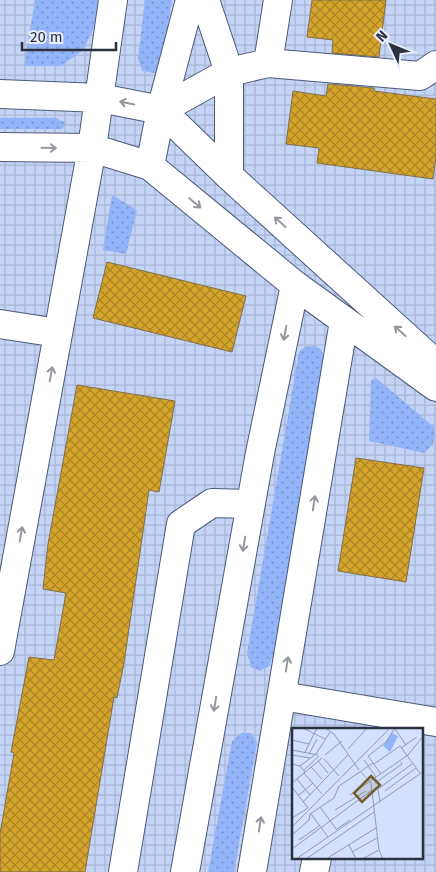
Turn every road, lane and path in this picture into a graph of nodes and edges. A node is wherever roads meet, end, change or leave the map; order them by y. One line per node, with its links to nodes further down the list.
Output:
1 (113, 0): 9 (lane)
2 (190, 0): 10 (lane)
3 (205, 0): 7 (lane)
4 (278, 0): 5 (lane)
5 (268, 63): 6 (lane); 7 (lane)
6 (436, 66)
7 (229, 72): 10 (lane); 14 (lane)
8 (0, 94): 9 (lane)
9 (100, 98): 10 (lane, one-way to 9); 12 (lane)
10 (161, 110): 13 (lane); 14 (lane)
11 (0, 147): 12 (lane, one-way to 12)
12 (92, 148): 13 (lane); 18 (lane)
13 (150, 166): 15 (lane, one-way to 15)
14 (229, 176): 19 (lane, one-way to 14)
15 (295, 285): 16 (lane); 21 (lane, one-way to 21)
16 (344, 321): 20 (lane); 24 (lane, one-way to 16)
17 (0, 324): 18 (lane)
18 (58, 333): 22 (lane, one-way to 18)
19 (436, 364)
20 (436, 387)
21 (252, 504): 27 (lane); 28 (lane, one-way to 28)
22 (7, 573): 23 (lane)
23 (0, 651)
24 (282, 696): 25 (lane); 29 (lane, one-way to 24)
25 (341, 718): 26 (lane)
26 (436, 722)
27 (123, 872)
28 (185, 872)
29 (252, 872)

